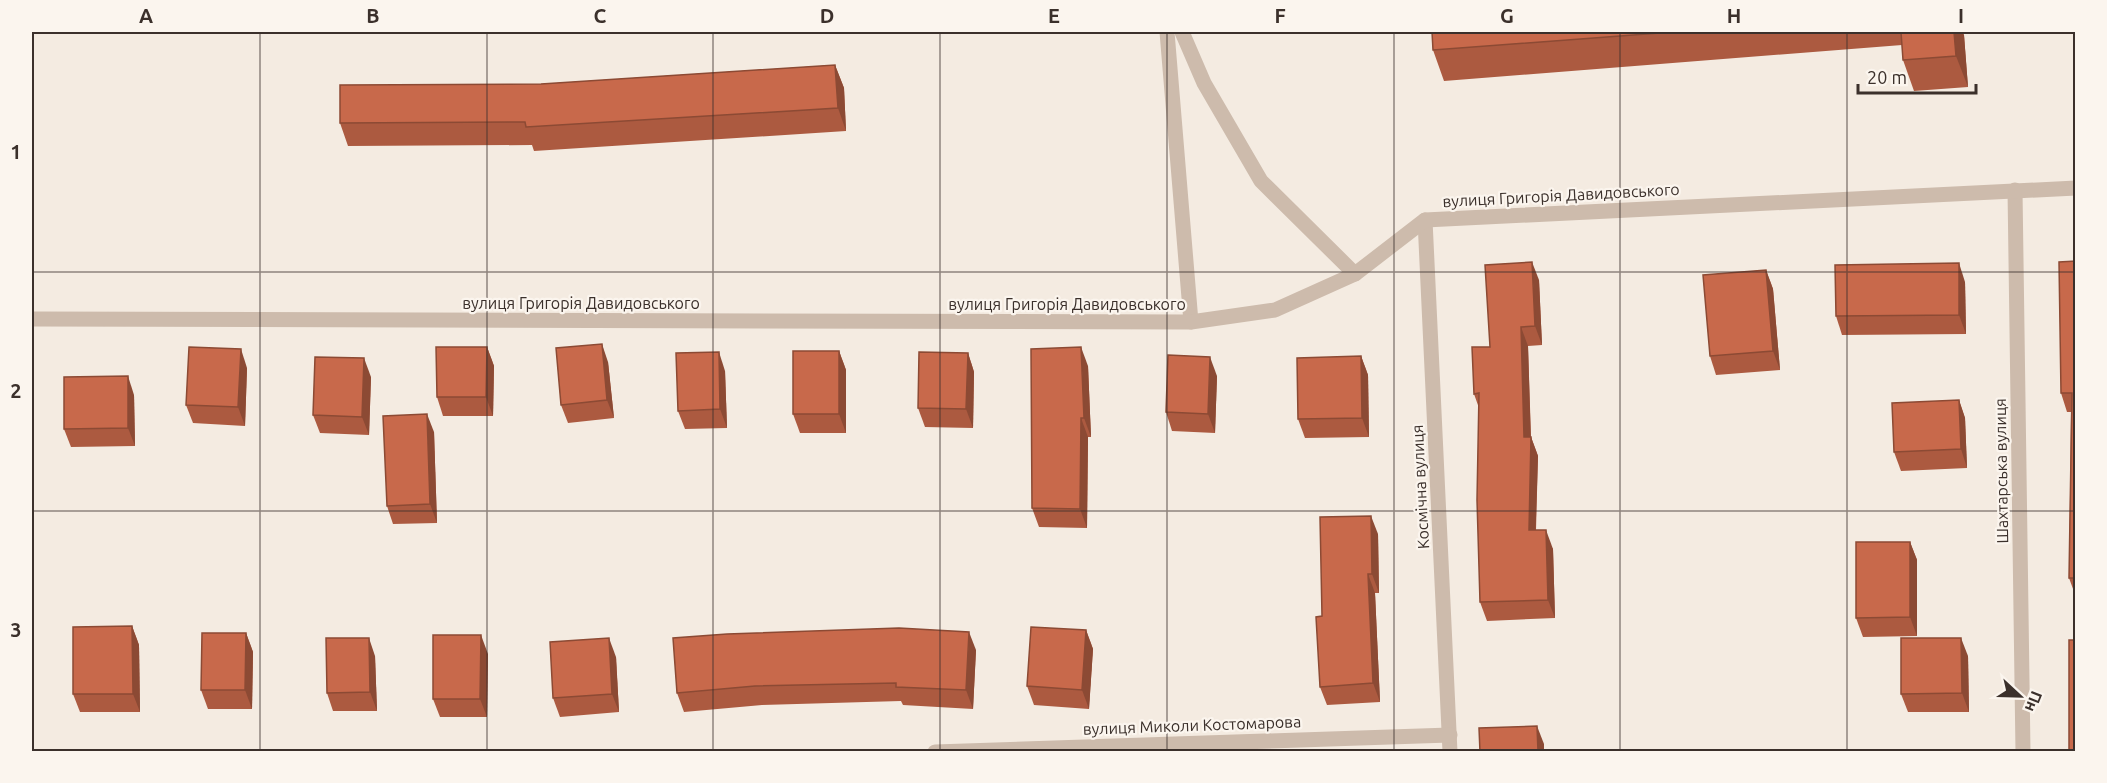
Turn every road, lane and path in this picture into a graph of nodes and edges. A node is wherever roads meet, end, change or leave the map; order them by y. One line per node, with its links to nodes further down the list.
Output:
1 (1167, 32): 8 (street)
2 (1182, 32): 6 (street)
3 (2076, 188): 4 (street, вулиця Григорія Давидовського)
4 (2015, 190): 5 (street, вулиця Григорія Давидовського); 12 (street, Шахтарська вулиця)
5 (1425, 220): 6 (street, вулиця Григорія Давидовського); 9 (street, Космічна вулиця)
6 (1356, 274): 8 (street, вулиця Григорія Давидовського)
7 (32, 319): 8 (street, вулиця Григорія Давидовського)
8 (1191, 322)
9 (1450, 735): 10 (street, вулиця Миколи Костомарова); 11 (street, Космічна вулиця)
10 (935, 752)
11 (1450, 752)
12 (2024, 752)

